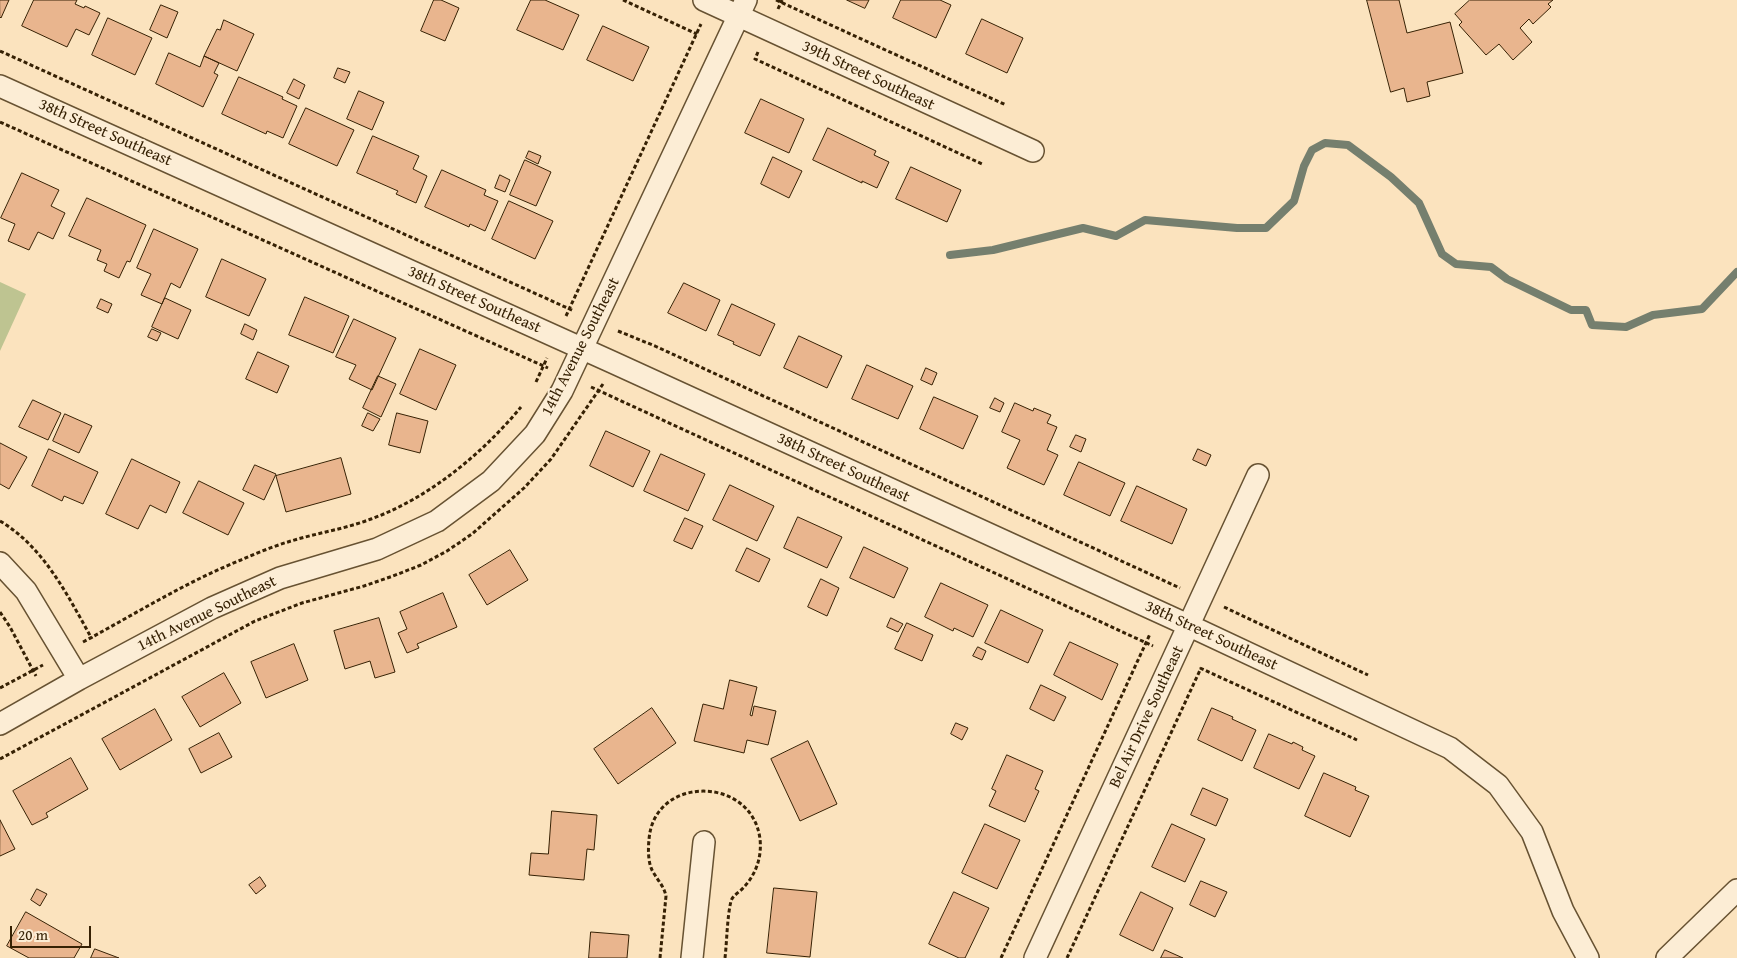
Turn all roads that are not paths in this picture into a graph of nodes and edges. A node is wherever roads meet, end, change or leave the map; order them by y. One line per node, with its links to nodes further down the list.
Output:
1 (743, 8): 2 (street, 39th Street Southeast); 4 (street, 39th Street Southeast); 5 (street, 14th Avenue Southeast)
2 (703, 10)
3 (0, 86): 5 (street, 38th Street Southeast)
4 (1033, 151)
5 (583, 349): 8 (street, 38th Street Southeast); 9 (street, 14th Avenue Southeast)
6 (1258, 475): 8 (street, Bel Air Drive Southeast)
7 (0, 563): 9 (street)
8 (1190, 626): 14 (street, Bel Air Drive Southeast); 15 (street, 38th Street Southeast)
9 (79, 679): 10 (street, 14th Avenue Southeast)
10 (0, 724)
11 (704, 842): 13 (street)
12 (1737, 890): 16 (street)
13 (692, 958)
14 (1036, 958)
15 (1588, 958)
16 (1667, 958)

